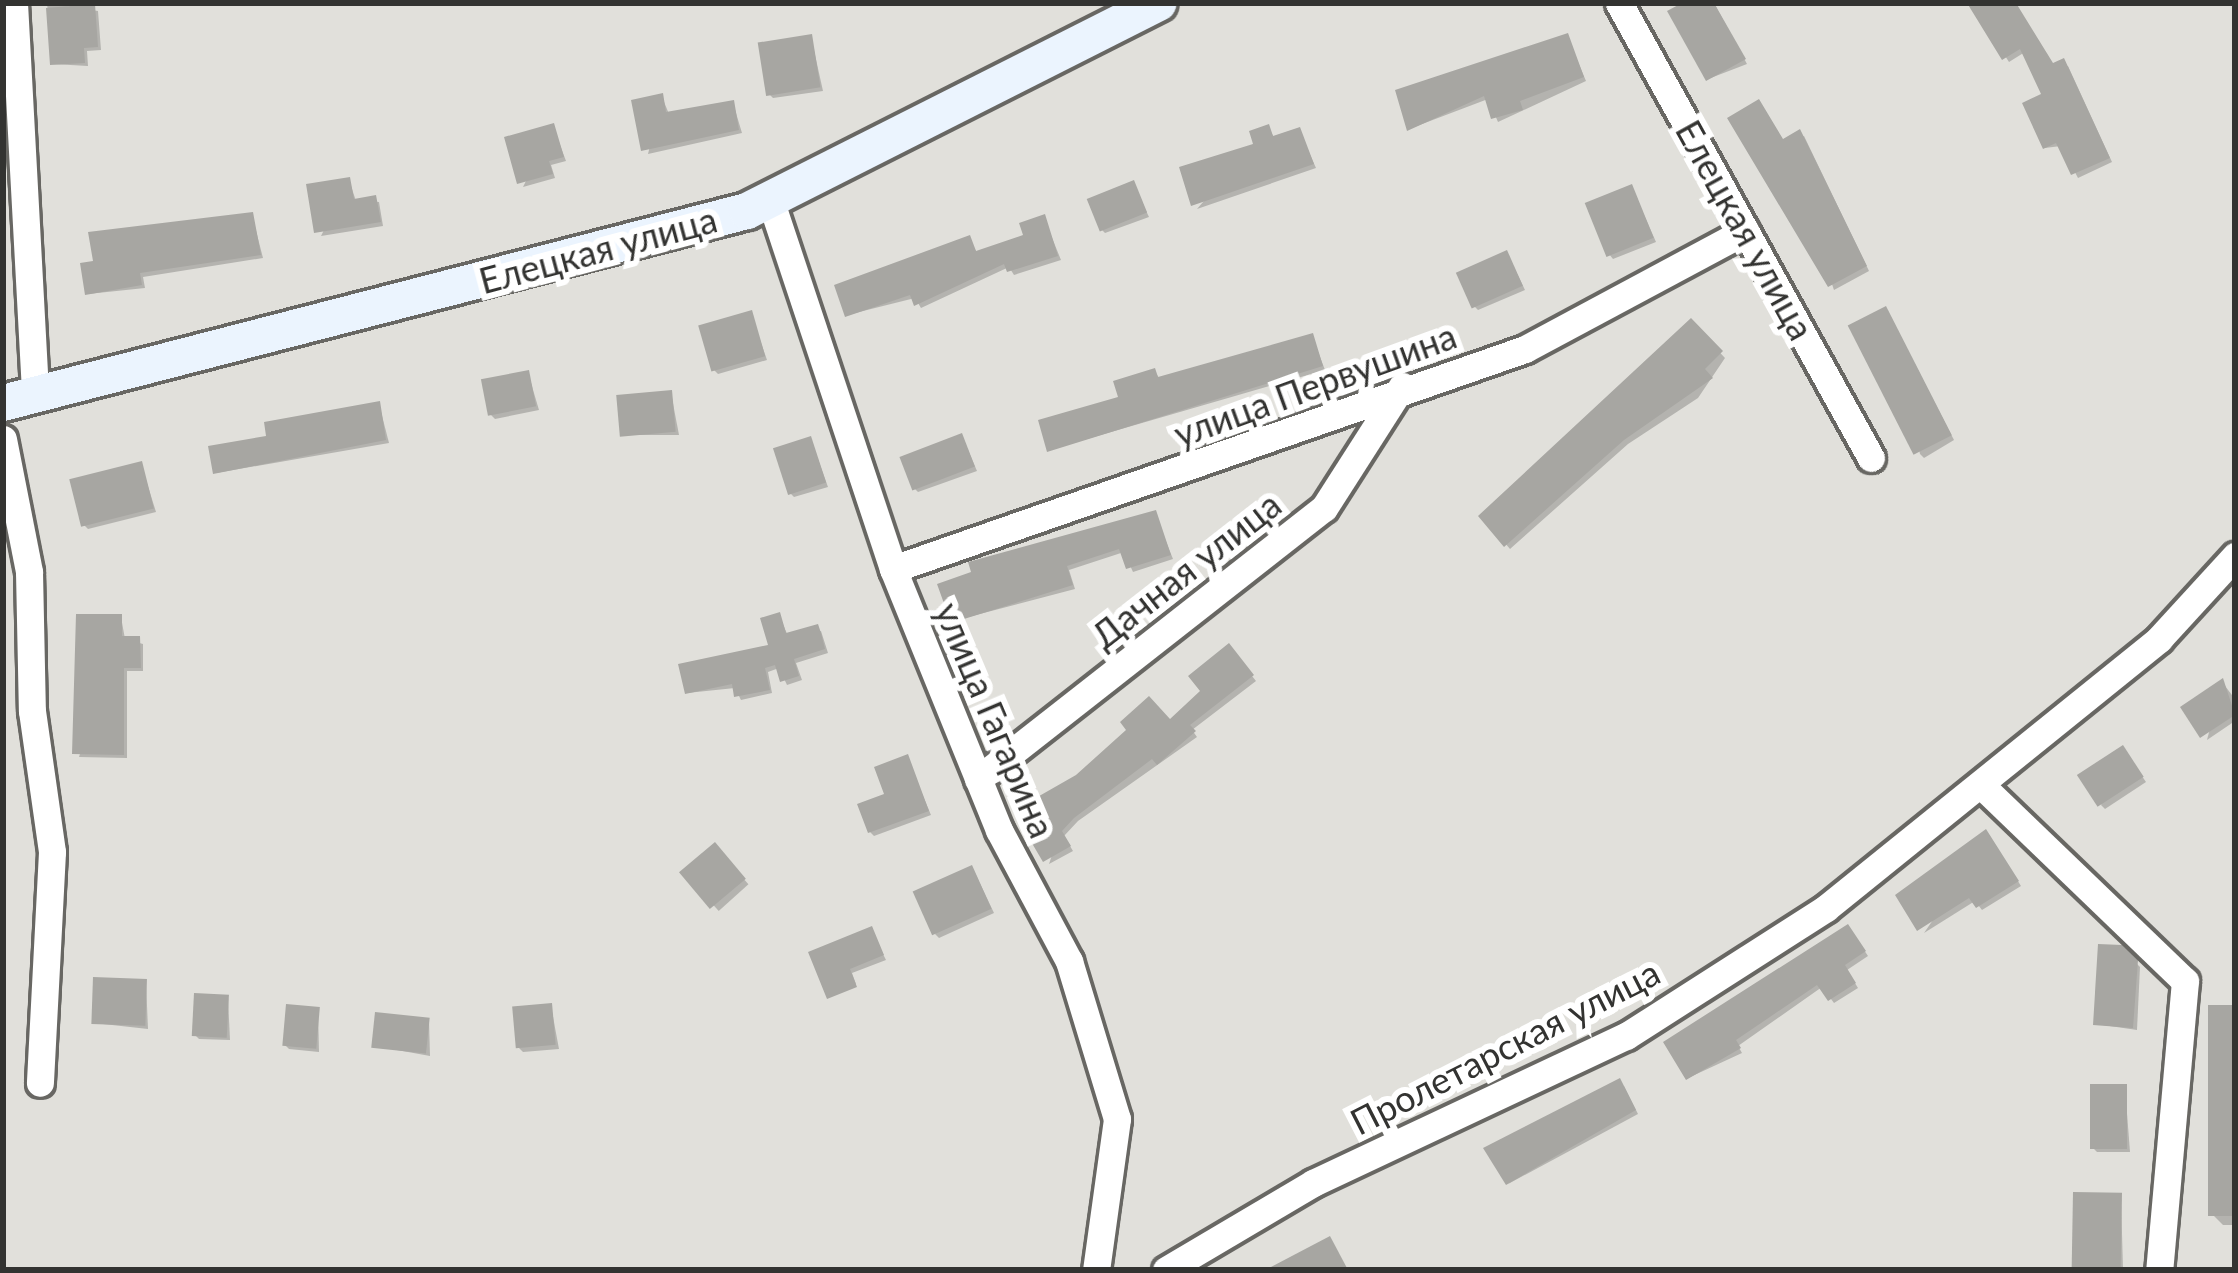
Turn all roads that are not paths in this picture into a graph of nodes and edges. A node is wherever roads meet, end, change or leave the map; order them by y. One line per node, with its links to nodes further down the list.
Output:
1 (14, 3): 7 (street)
2 (1158, 3): 4 (main road, Елецкая улица)
3 (1619, 3): 5 (street, Елецкая улица)
4 (770, 199): 7 (main road, Елецкая улица); 11 (street, улица Гагарина)
5 (1745, 231): 6 (street, улица Первушина); 9 (street, Елецкая улица)
6 (1402, 385): 11 (street, улица Первушина); 12 (street, Дачная улица)
7 (19, 399)
8 (3, 439): 14 (street)
9 (1871, 458)
10 (2235, 556): 13 (street, Пролетарская улица)
11 (893, 569): 12 (street, улица Гагарина)
12 (978, 779): 15 (street, улица Гагарина)
13 (1981, 785): 16 (street, Пролетарская улица); 17 (street)
14 (40, 1083)
15 (1096, 1270)
16 (1166, 1270)
17 (2159, 1270)

